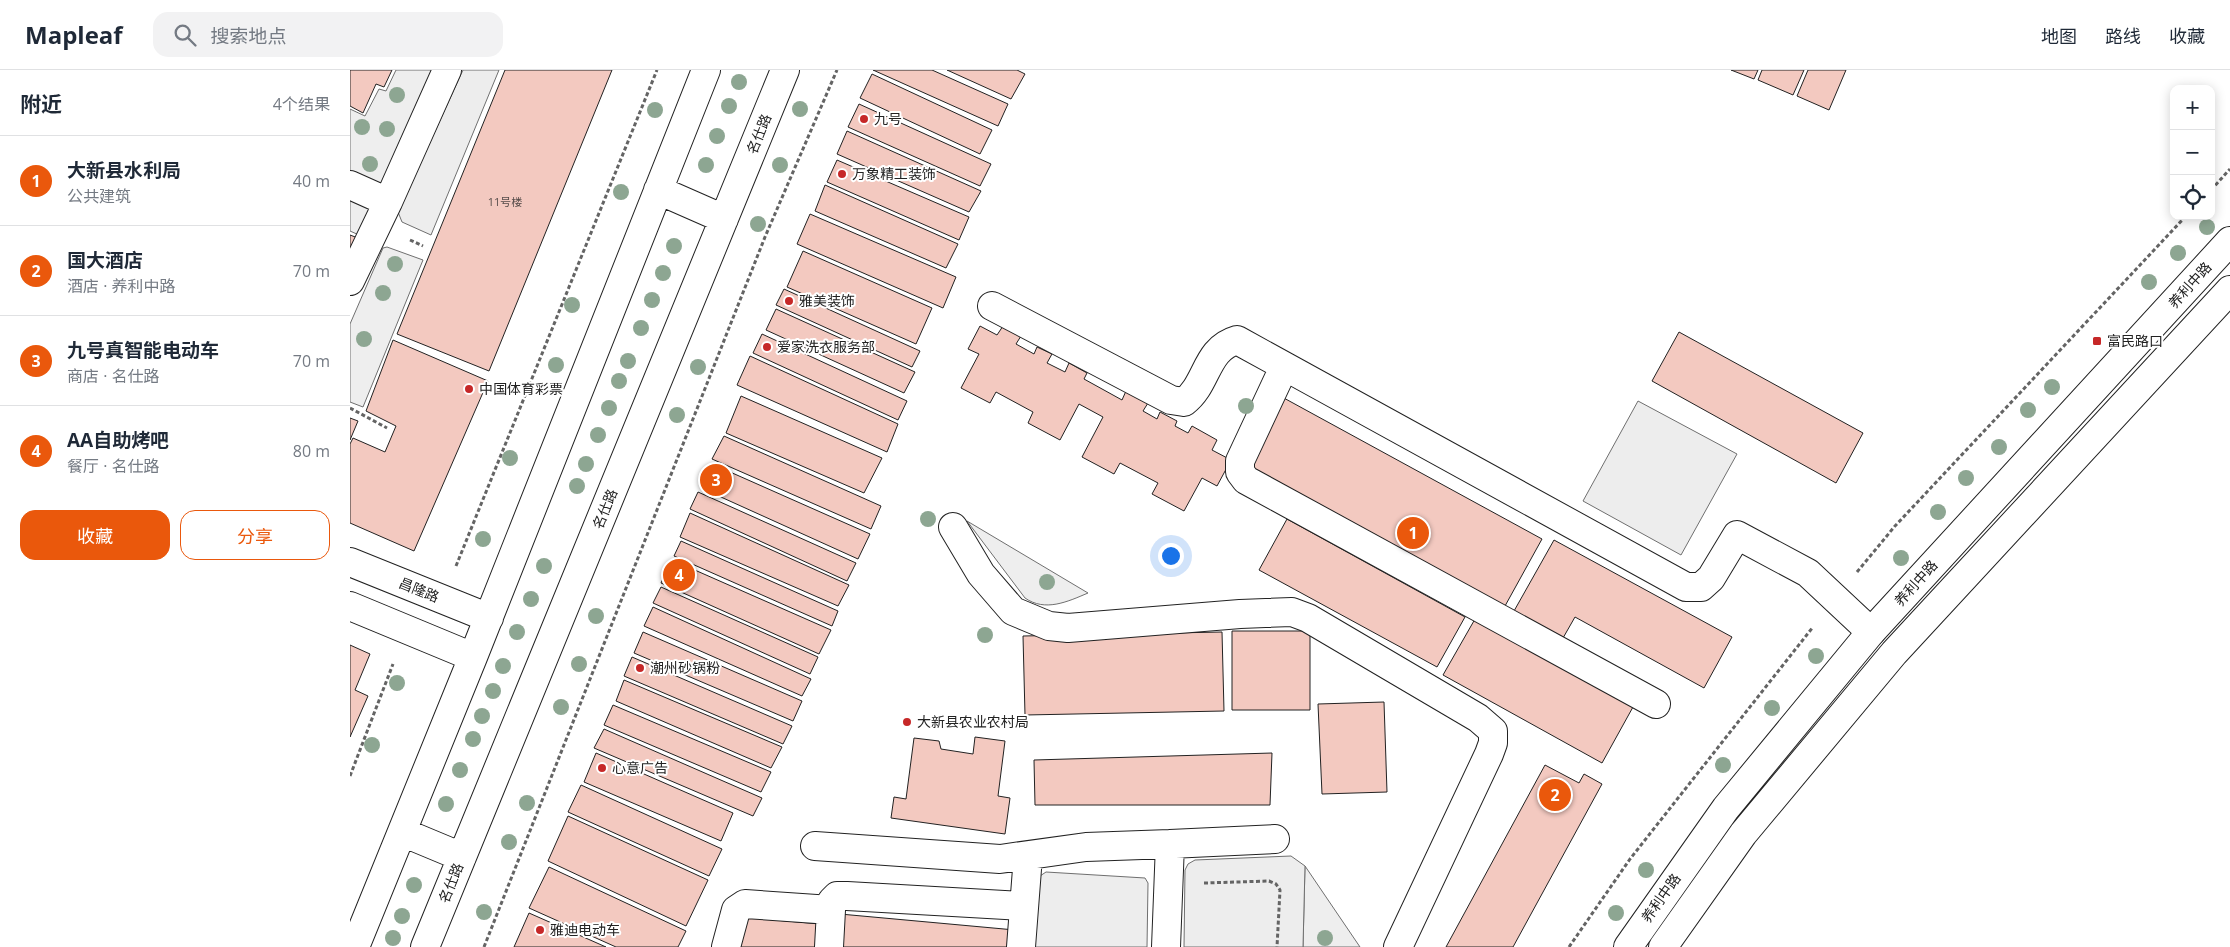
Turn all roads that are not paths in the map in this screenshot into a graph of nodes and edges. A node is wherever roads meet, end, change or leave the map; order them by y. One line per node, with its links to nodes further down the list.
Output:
1 (447, 70): 6 (street)
2 (706, 70): 5 (street)
3 (785, 70): 7 (street, 名仕路)
4 (350, 185): 6 (street)
5 (658, 190): 7 (street); 16 (street)
6 (388, 202): 9 (street)
7 (724, 219): 25 (street, 名仕路)
8 (2230, 241): 17 (street, 养利中路)
9 (350, 281)
10 (2230, 290): 36 (street)
11 (992, 306): 12 (street)
12 (1284, 367): 17 (street); 19 (street)
13 (953, 527): 34 (street)
14 (350, 562): 16 (street, 昌隆路)
15 (350, 606): 18 (street)
16 (489, 618): 18 (street)
17 (1871, 632): 35 (street, 养利中路)
18 (473, 656): 20 (street)
19 (1656, 704)
20 (402, 832): 25 (street); 28 (street)
21 (1275, 839): 22 (street)
22 (1170, 844): 24 (street); 33 (street)
23 (815, 846): 24 (street)
24 (1028, 856): 26 (street)
25 (462, 857): 29 (street, 名仕路)
26 (1024, 906): 27 (street); 32 (street)
27 (831, 910): 30 (street); 31 (street)
28 (355, 947)
29 (425, 947)
30 (726, 947)
31 (829, 947)
32 (1021, 947)
33 (1166, 947)
34 (1398, 947)
35 (1628, 947)
36 (1663, 947)

